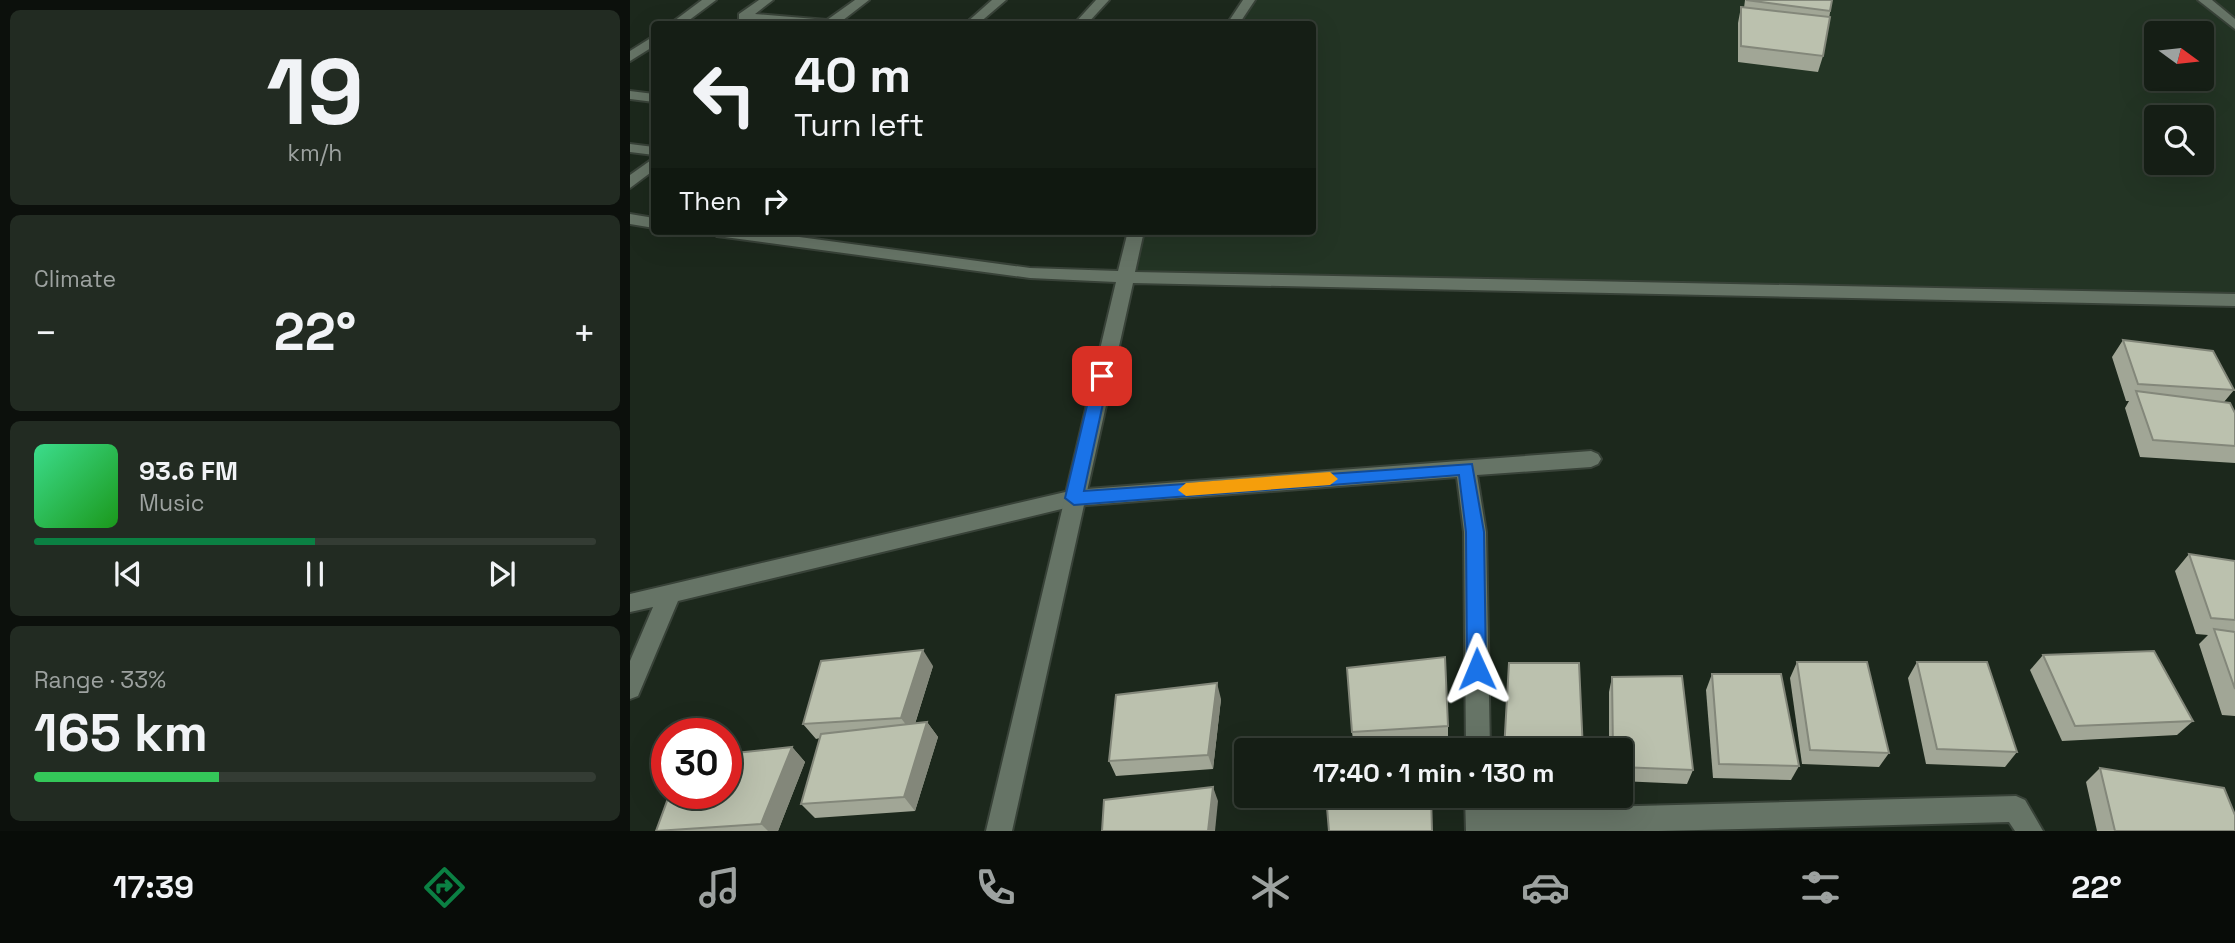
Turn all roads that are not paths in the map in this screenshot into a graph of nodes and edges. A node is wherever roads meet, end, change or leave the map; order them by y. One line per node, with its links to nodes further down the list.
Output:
1 (710, 0): 8 (street)
2 (767, 0): 9 (street)
3 (863, 0): 10 (street)
4 (1000, 0): 11 (street)
5 (1103, 0): 12 (street)
6 (1249, 0): 13 (street)
7 (2204, 0): 14 (street)
8 (680, 21)
9 (792, 21)
10 (832, 21)
11 (975, 21)
12 (1083, 21)
13 (1235, 21)
14 (2235, 25)
15 (651, 45): 16 (street)
16 (630, 57)
17 (630, 95): 18 (street)
18 (651, 98)
19 (630, 148): 20 (street)
20 (651, 151)
21 (651, 166): 22 (street)
22 (630, 183)
23 (630, 219): 24 (street)
24 (651, 222)
25 (746, 235): 27 (street)
26 (1135, 235): 27 (street)
27 (1124, 277): 28 (street); 31 (street)
28 (2235, 300)
29 (1591, 459): 30 (street)
30 (1466, 468): 31 (street); 35 (street)
31 (1074, 498): 32 (street); 38 (street)
32 (670, 594): 33 (street); 34 (street)
33 (630, 603)
34 (630, 688)
35 (1478, 738)
36 (1478, 808): 37 (street)
37 (1479, 827): 39 (street)
38 (999, 831)
39 (2030, 831)

